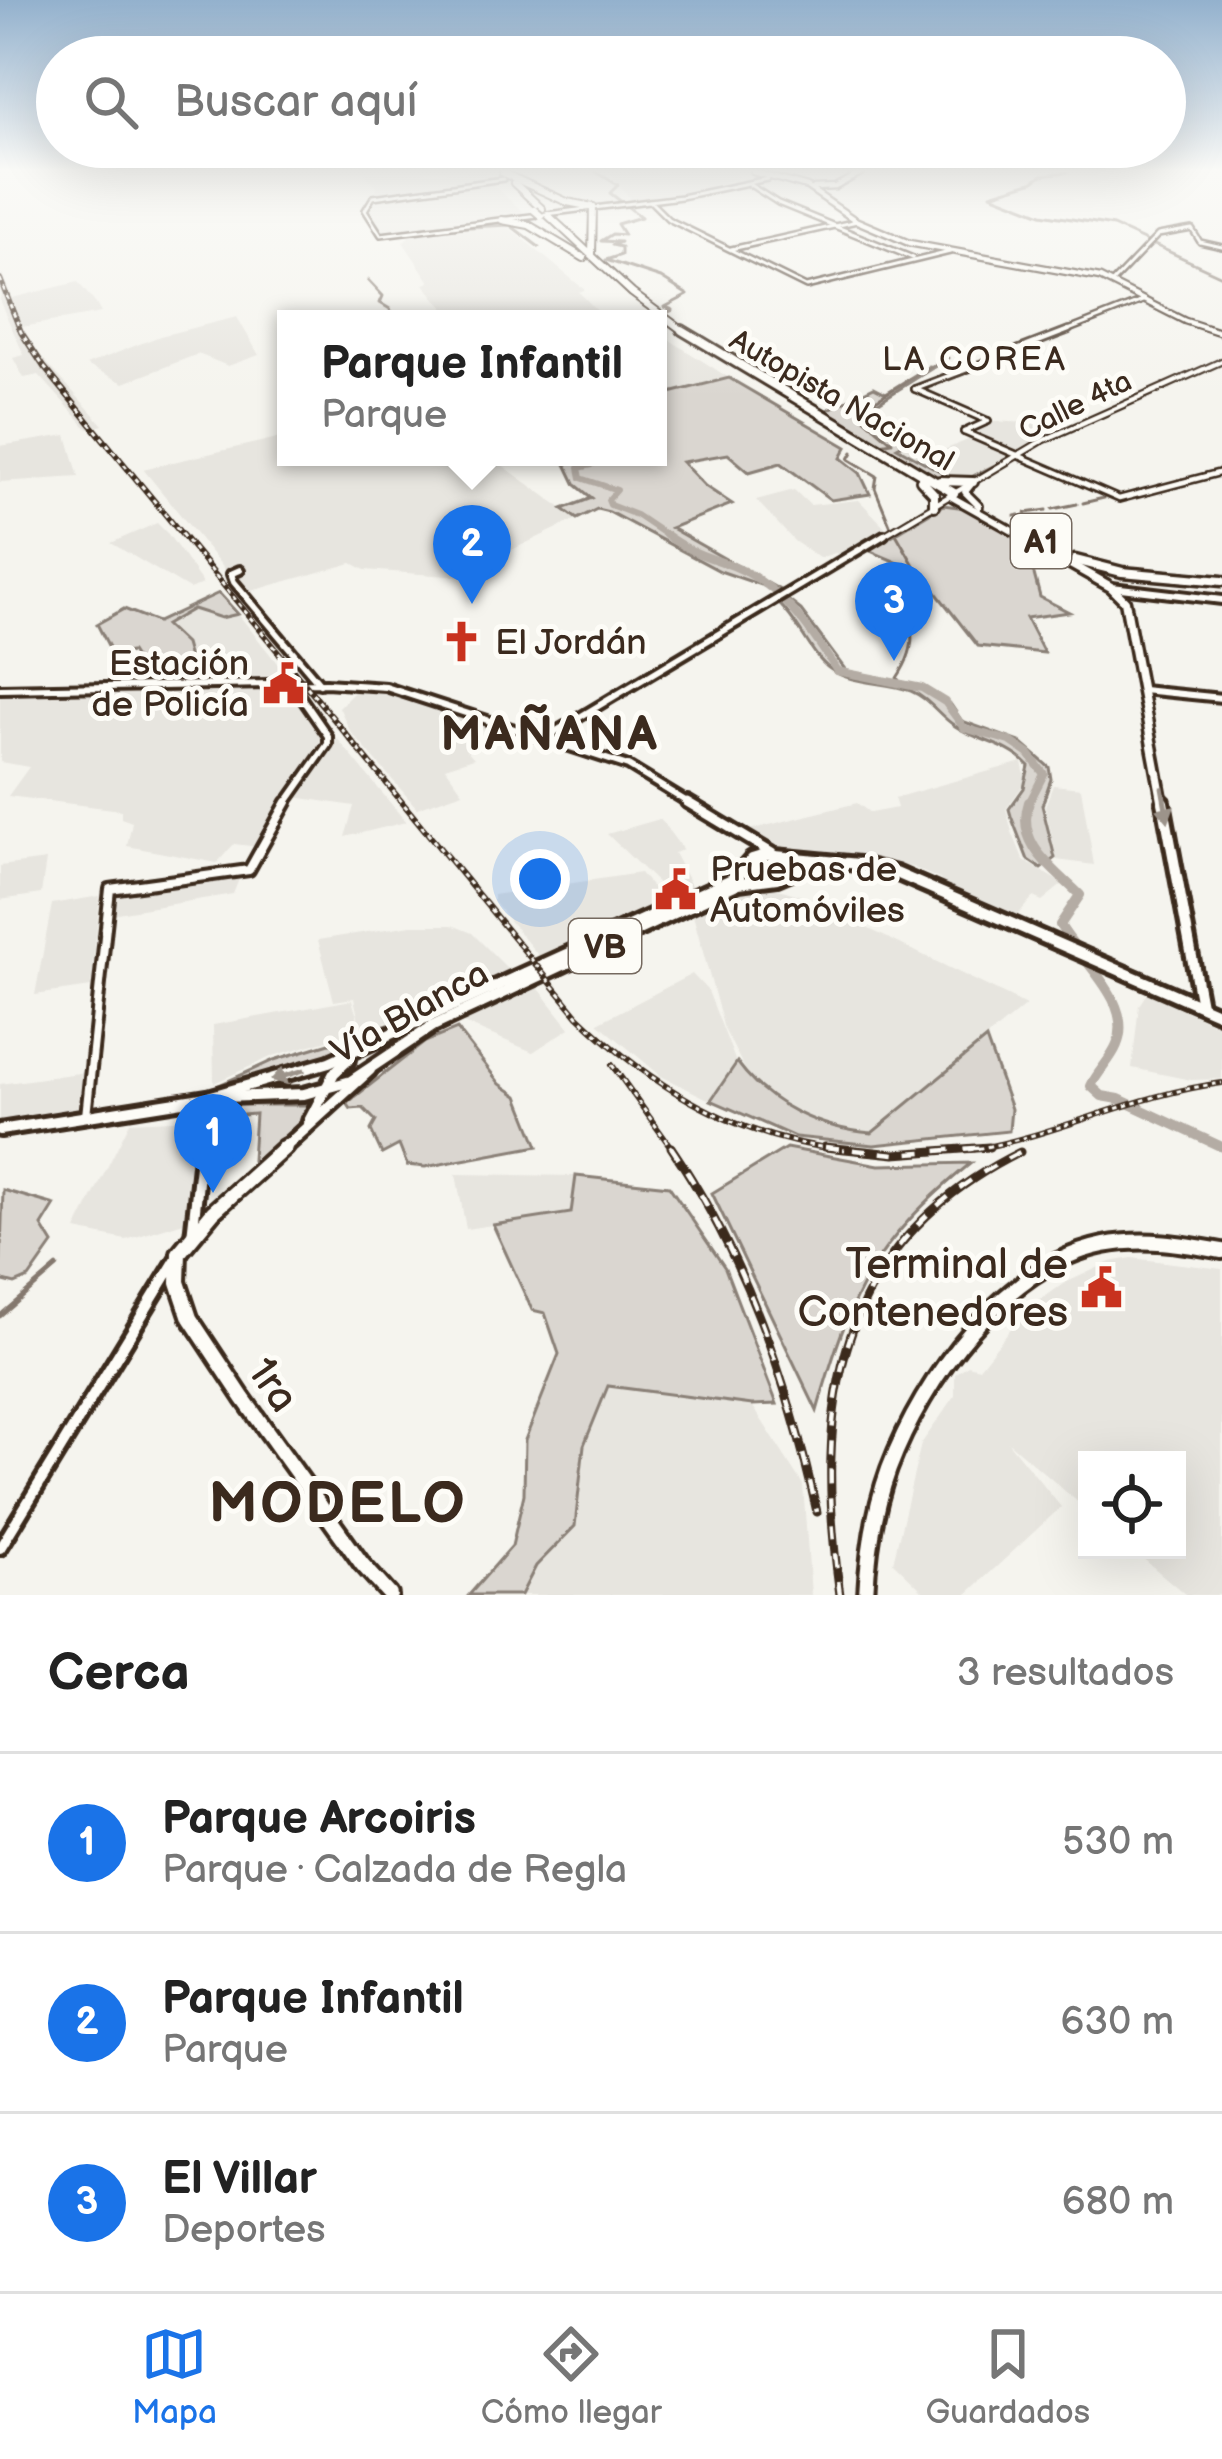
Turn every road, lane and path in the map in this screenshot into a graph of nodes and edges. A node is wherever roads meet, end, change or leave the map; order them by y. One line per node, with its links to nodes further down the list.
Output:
1 (569, 246): 11 (highway)
2 (577, 246): 11 (highway, Autopista Nacional / A1)
3 (589, 246): 11 (highway)
4 (723, 246): 9 (street)
5 (745, 246): 9 (street)
6 (885, 246): 12 (street)
7 (922, 246): 10 (main road)
8 (1144, 246): 13 (street)
9 (730, 250): 12 (street)
10 (950, 252): 12 (street); 13 (main road)
11 (588, 257): 15 (highway, Autopista Nacional / A1); 16 (highway, Autopista Nacional / A1)
12 (916, 260)
13 (1112, 283): 14 (main road)
14 (1144, 300): 19 (main road); 21 (street)
15 (647, 310)
16 (653, 310)
17 (667, 320): 23 (highway, Autopista Nacional / A1)
18 (667, 326): 23 (highway, Autopista Nacional / A1)
19 (1222, 333)
20 (1222, 361): 21 (main road, Calle 4ta)
21 (1018, 455): 22 (street); 24 (main road, Calle 4ta)
22 (1222, 472)
23 (921, 477): 24 (highway); 25 (highway, Autopista Nacional / A1); 26 (highway)
24 (973, 482): 25 (main road, Calle 4ta); 27 (main road)
25 (952, 495): 26 (main road, Calle 4ta); 27 (main road, Autopista Nacional / A1)
26 (934, 506): 27 (main road); 37 (main road, Calle 4ta)
27 (979, 509): 29 (main road, Autopista Nacional / A1); 30 (main road, Autopista Nacional / A1)
28 (240, 570): 32 (street)
29 (1222, 580)
30 (1111, 586): 31 (main road); 35 (main road, Autopista Nacional / A1)
31 (1222, 600)
32 (320, 683): 33 (main road); 37 (main road)
33 (292, 684): 34 (main road); 52 (street)
34 (0, 689)
35 (1141, 690): 36 (street); 42 (main road, one-way to 42)
36 (1222, 698)
37 (547, 737): 38 (main road)
38 (742, 834): 39 (main road); 40 (main road)
39 (787, 862): 40 (main road, VB); 41 (main road, VB); 43 (main road, VB)
40 (748, 865): 41 (main road); 46 (main road, Vía Blanca / VB)
41 (761, 879): 47 (main road, Vía Blanca / VB)
42 (1198, 987): 43 (main road); 44 (main road)
43 (1174, 994): 44 (main road, VB)
44 (1201, 1005): 45 (main road, VB)
45 (1222, 1015)
46 (368, 1048): 48 (main road); 50 (main road, Vía Blanca / VB, one-way to 50)
47 (370, 1070): 48 (main road, Vía Blanca / VB); 53 (main road)
48 (325, 1090): 49 (main road, Vía Blanca / VB); 51 (main road)
49 (304, 1094): 50 (main road, Vía Blanca / VB); 51 (main road)
50 (208, 1097): 52 (main road, Vía Blanca / VB); 55 (main road)
51 (315, 1109): 53 (main road)
52 (86, 1116): 54 (main road, Vía Blanca / VB)
53 (306, 1125): 55 (main road)
54 (0, 1130)
55 (192, 1237): 57 (main road)
56 (1222, 1251): 60 (main road)
57 (179, 1253): 58 (main road); 59 (main road, 1ra)
58 (0, 1548)
59 (390, 1595)
60 (866, 1595)

